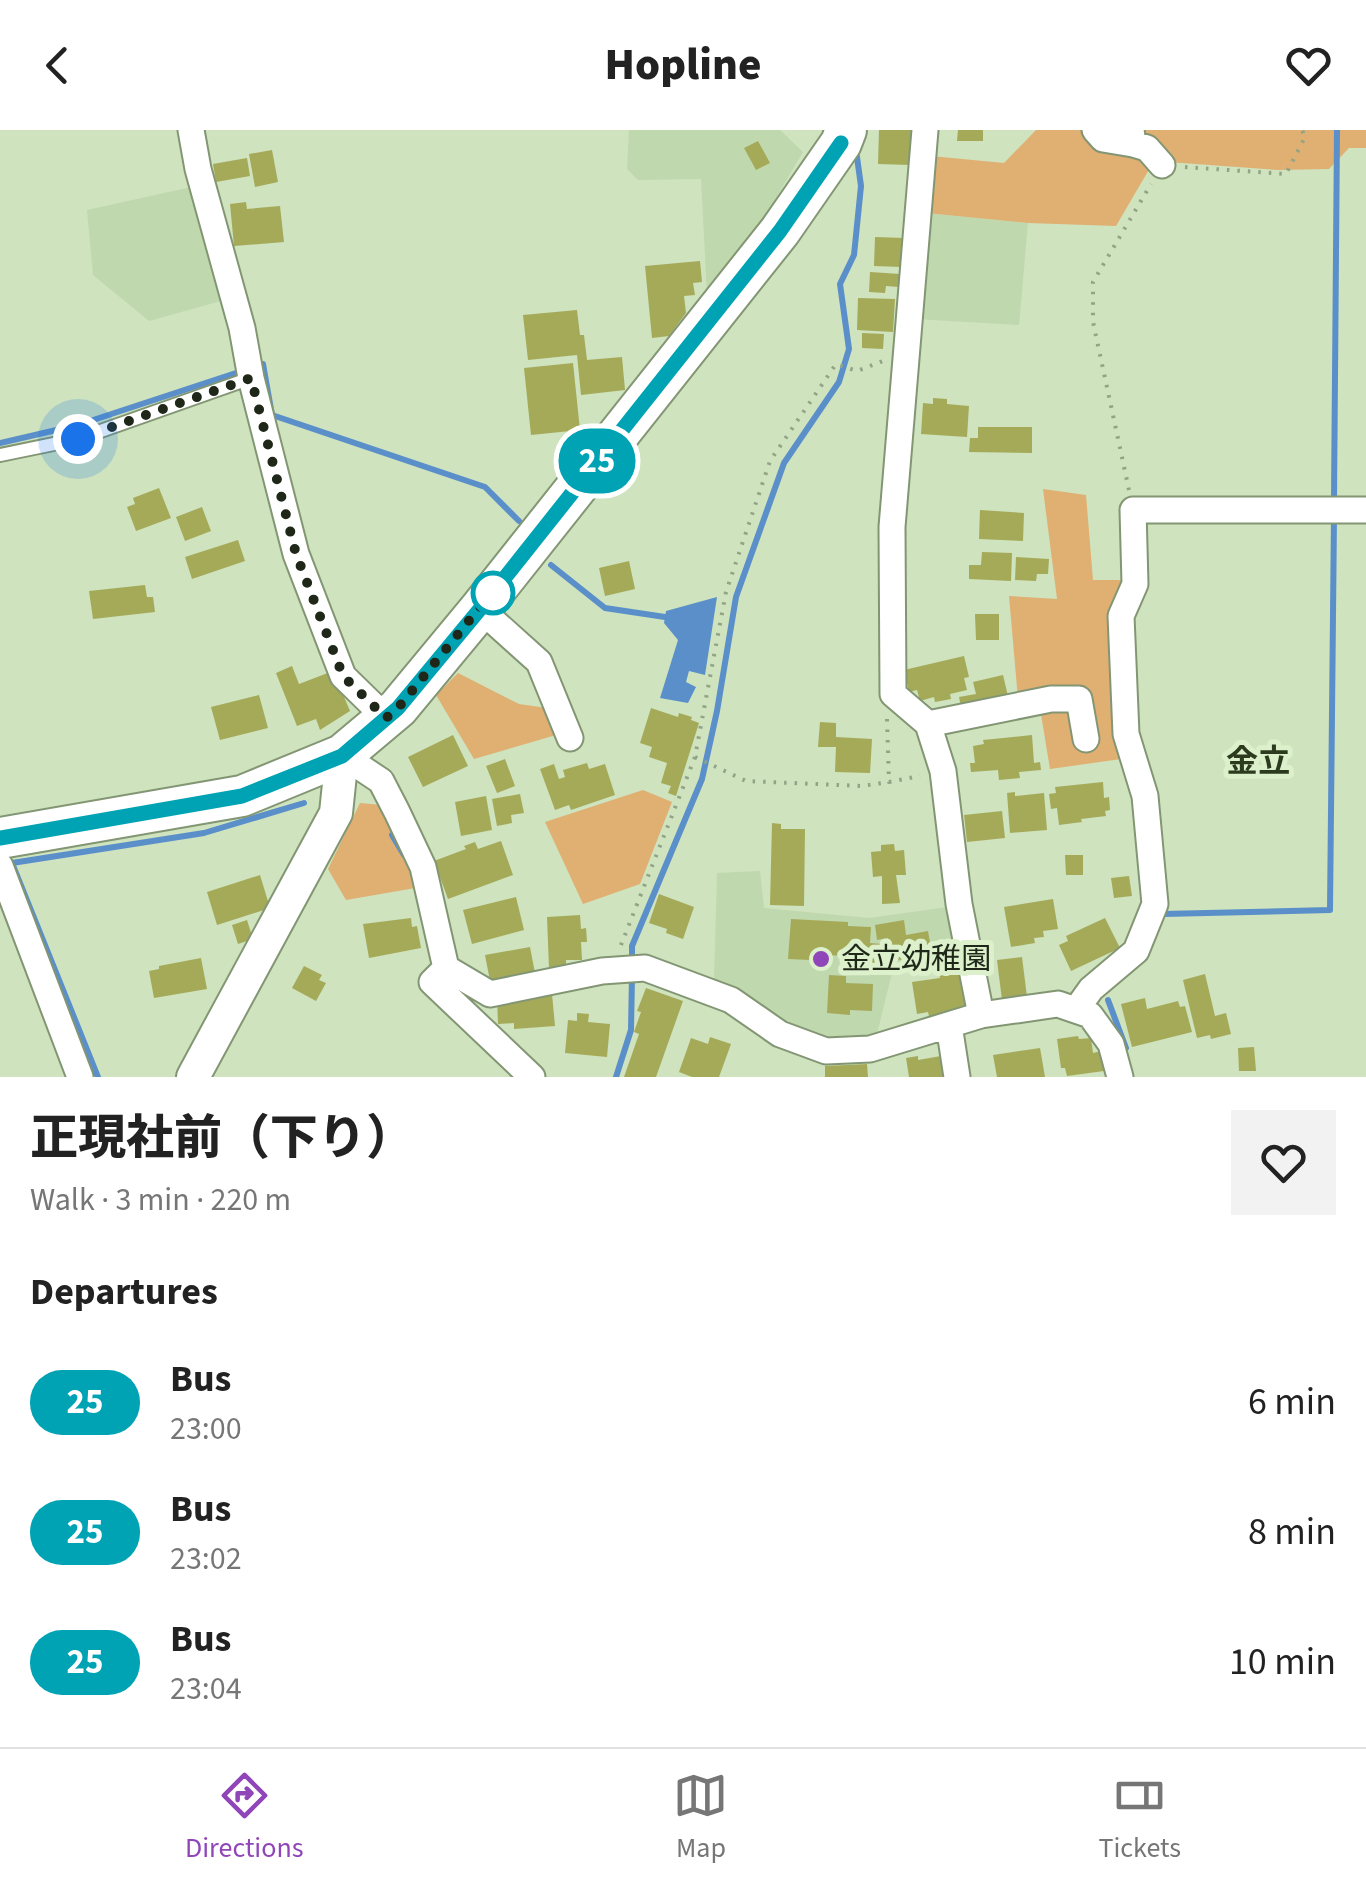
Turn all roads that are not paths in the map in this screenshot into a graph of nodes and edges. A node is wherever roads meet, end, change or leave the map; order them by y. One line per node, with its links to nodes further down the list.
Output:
1 (191, 130): 7 (street)
2 (925, 130): 12 (street)
3 (1095, 130): 5 (street)
4 (844, 136): 10 (main road)
5 (1132, 137): 6 (street)
6 (1162, 166)
7 (251, 378): 8 (lane); 11 (street)
8 (0, 456)
9 (1366, 510): 19 (street)
10 (480, 609): 11 (main road); 13 (street)
11 (386, 718): 15 (main road)
12 (928, 724): 14 (street); 20 (street)
13 (570, 738)
14 (1086, 739)
15 (342, 756): 16 (main road); 18 (street); 23 (street)
16 (0, 838)
17 (0, 866): 22 (street)
18 (446, 968): 21 (street); 24 (street)
19 (1076, 1010): 20 (street); 26 (street)
20 (981, 1015): 21 (street)
21 (948, 1025): 25 (street)
22 (80, 1077)
23 (194, 1077)
24 (532, 1077)
25 (958, 1077)
26 (1120, 1077)

